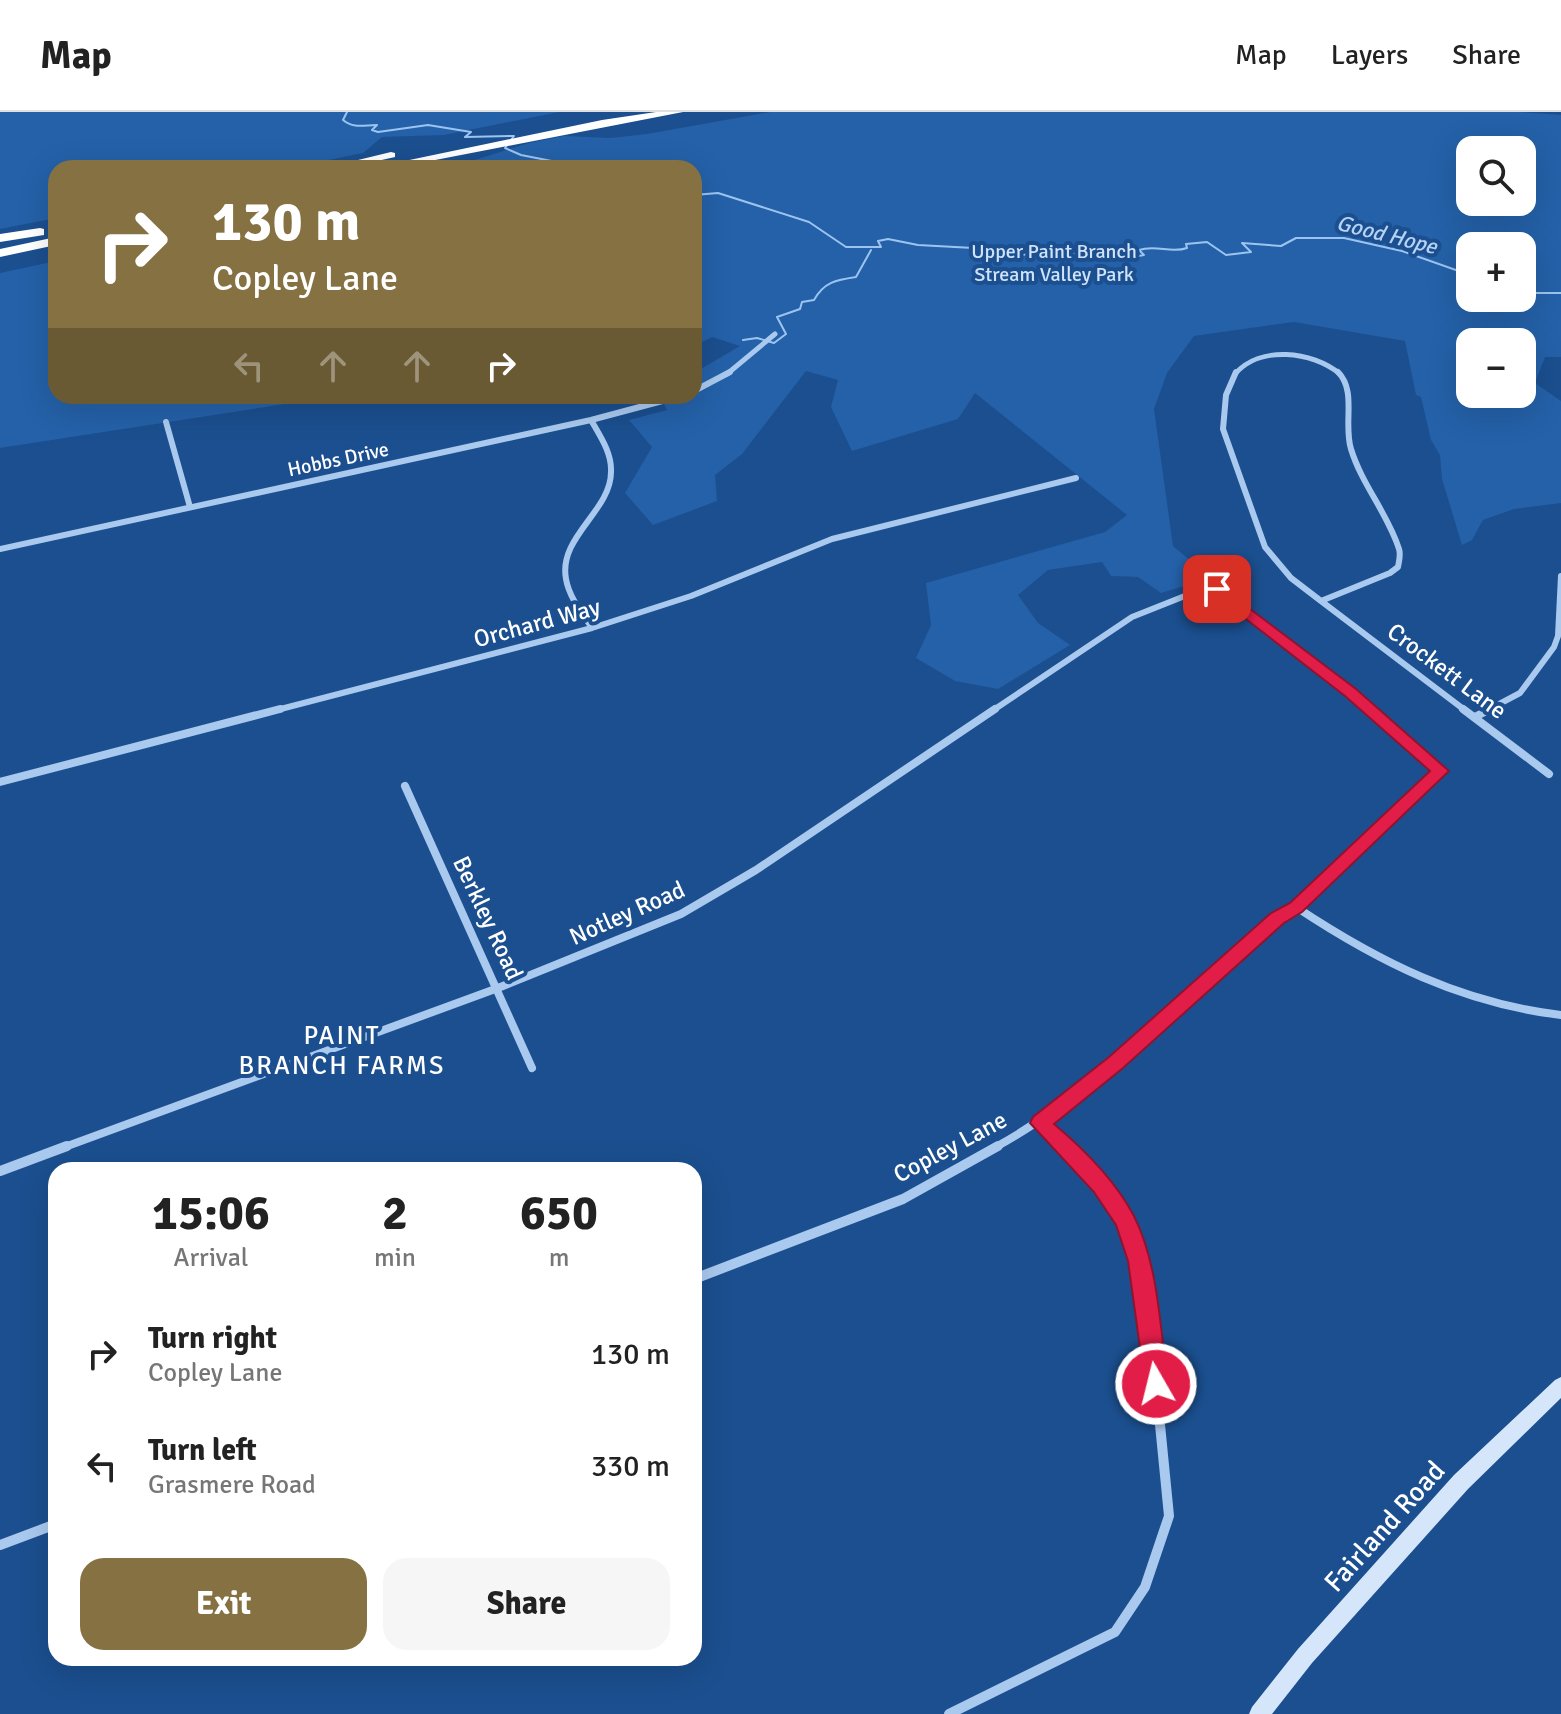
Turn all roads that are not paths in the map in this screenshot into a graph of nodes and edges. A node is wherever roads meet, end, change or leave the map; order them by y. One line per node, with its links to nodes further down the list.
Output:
1 (611, 112): 3 (highway)
2 (678, 112): 4 (highway)
3 (391, 160)
4 (415, 160)
5 (48, 231): 6 (highway)
6 (0, 240)
7 (48, 243): 8 (highway)
8 (0, 253)
9 (775, 334): 10 (street)
10 (702, 387)
11 (651, 404): 12 (street, Hobbs Drive)
12 (591, 420): 15 (street, Hobbs Drive); 20 (street)
13 (166, 422): 15 (street)
14 (1076, 478): 20 (street, Orchard Way)
15 (190, 507): 16 (street, Hobbs Drive)
16 (0, 549)
17 (1561, 576): 21 (street)
18 (1217, 589): 25 (street, Copley Lane); 26 (street, Notley Road)
19 (1321, 601): 19 (street, Crockett Lane); 21 (street, Crockett Lane)
20 (592, 628): 23 (street, Orchard Way)
21 (1475, 717): 22 (street, Crockett Lane)
22 (1549, 774)
23 (0, 782)
24 (405, 786): 26 (street, Berkley Road)
25 (1296, 907): 27 (street); 29 (street, Copley Lane)
26 (498, 988): 28 (street, Berkley Road); 30 (street, Notley Road)
27 (1561, 1015)
28 (532, 1068)
29 (1040, 1123): 31 (street, Copley Lane); 35 (street)
30 (2, 1171)
31 (702, 1276)
32 (1561, 1386): 36 (main road, Fairland Road)
33 (48, 1527): 34 (street)
34 (0, 1545)
35 (949, 1714)
36 (1259, 1714)

